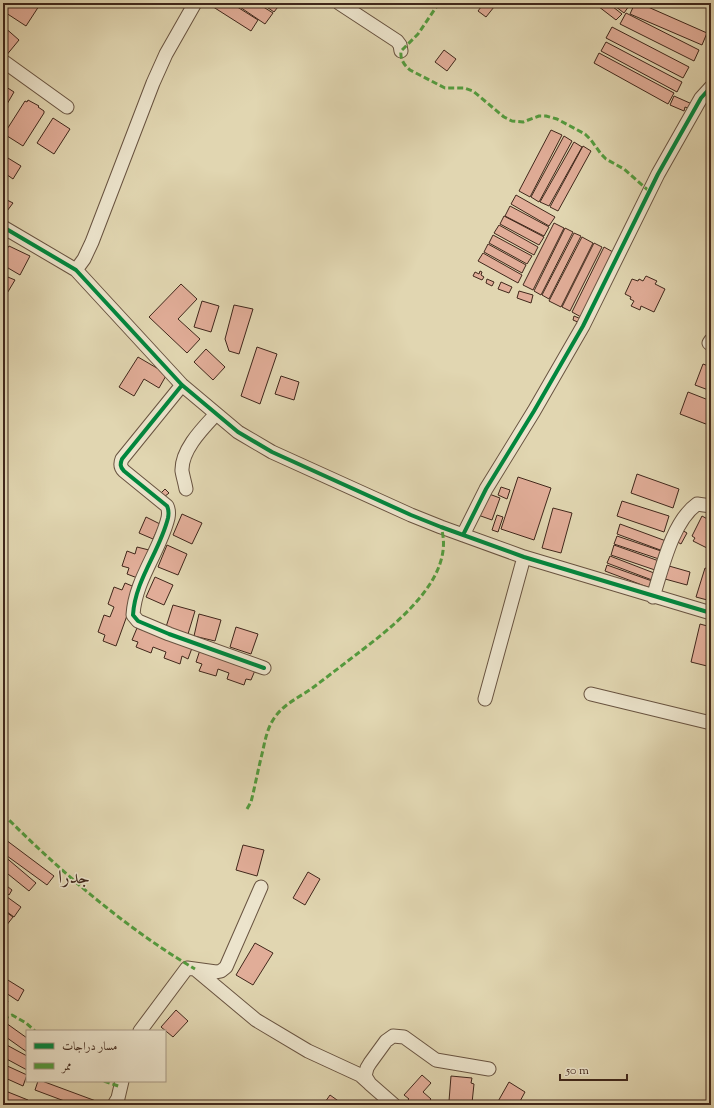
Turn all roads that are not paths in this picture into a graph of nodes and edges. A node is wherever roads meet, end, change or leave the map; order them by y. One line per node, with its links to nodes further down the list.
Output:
1 (195, 3): 8 (street)
2 (339, 3): 3 (street)
3 (401, 51)
4 (3, 62): 6 (street)
5 (711, 87): 15 (street)
6 (68, 107)
7 (3, 227): 8 (street)
8 (76, 270): 11 (street)
9 (711, 340): 10 (street)
10 (711, 344)
11 (182, 385): 12 (street); 19 (street)
12 (216, 414): 13 (street); 15 (street)
13 (186, 490)
14 (711, 506): 17 (street)
15 (463, 535): 16 (street)
16 (524, 557): 17 (street); 21 (street)
17 (653, 597): 18 (street)
18 (711, 614)
19 (264, 668)
20 (591, 694): 22 (street)
21 (485, 699)
22 (711, 723)
23 (261, 887): 24 (street)
24 (195, 969): 25 (street); 28 (street)
25 (141, 1030)
26 (489, 1069): 28 (street)
27 (122, 1082): 29 (street)
28 (370, 1084): 30 (street)
29 (114, 1105)
30 (394, 1105)

